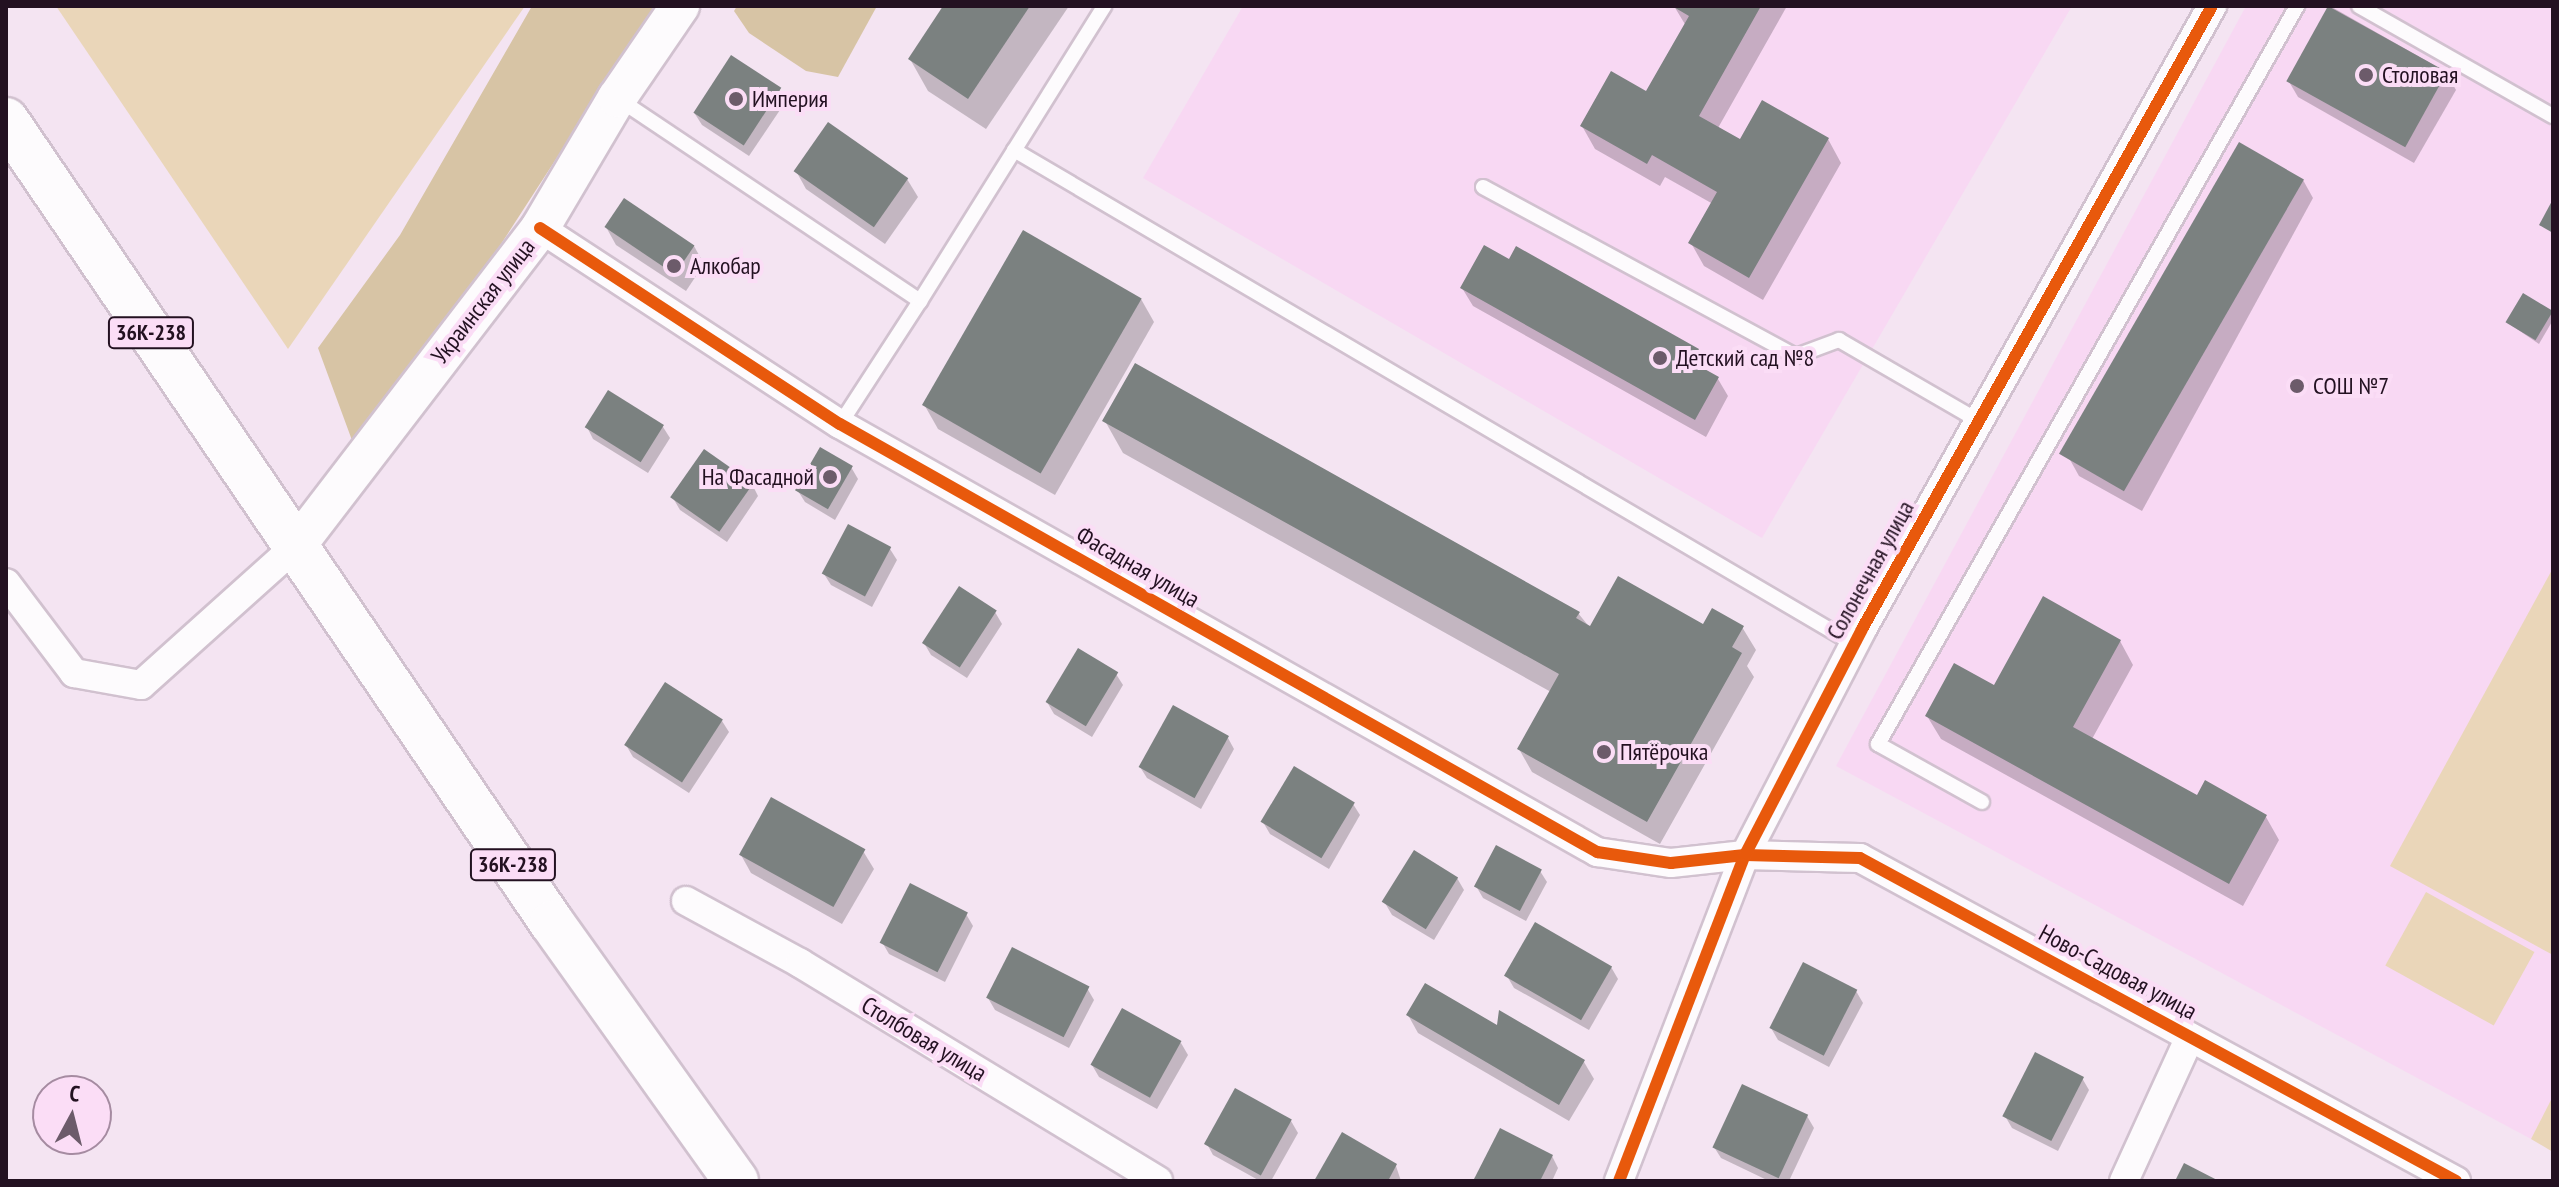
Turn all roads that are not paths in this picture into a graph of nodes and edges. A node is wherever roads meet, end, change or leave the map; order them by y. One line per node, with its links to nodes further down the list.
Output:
1 (680, 6): 6 (main road, Украинская улица)
2 (1104, 6): 9 (lane)
3 (2212, 6): 13 (street, Солонечная улица)
4 (2297, 6): 18 (lane)
5 (2359, 6): 7 (lane)
6 (617, 98): 11 (main road, Украинская улица); 12 (lane)
7 (2553, 116)
8 (6, 120): 15 (main road, 36К-238)
9 (1014, 150): 12 (lane); 17 (lane)
10 (1483, 187): 13 (lane)
11 (540, 228): 14 (street, Фасадная улица); 15 (main road, Украинская улица)
12 (920, 301): 14 (lane)
13 (1979, 421): 17 (street, Солонечная улица)
14 (840, 424): 19 (street, Фасадная улица)
15 (297, 545): 16 (street); 22 (main road, 36К-238)
16 (6, 583)
17 (1854, 644): 19 (street, Солонечная улица)
18 (1982, 802)
19 (1745, 855): 21 (street, Ново-Садовая улица); 24 (street, Солонечная улица)
20 (686, 901): 23 (street, Столбовая улица)
21 (2190, 1037): 25 (street); 26 (street, Ново-Садовая улица)
22 (736, 1181)
23 (1158, 1181)
24 (1619, 1181)
25 (2124, 1181)
26 (2456, 1181)

